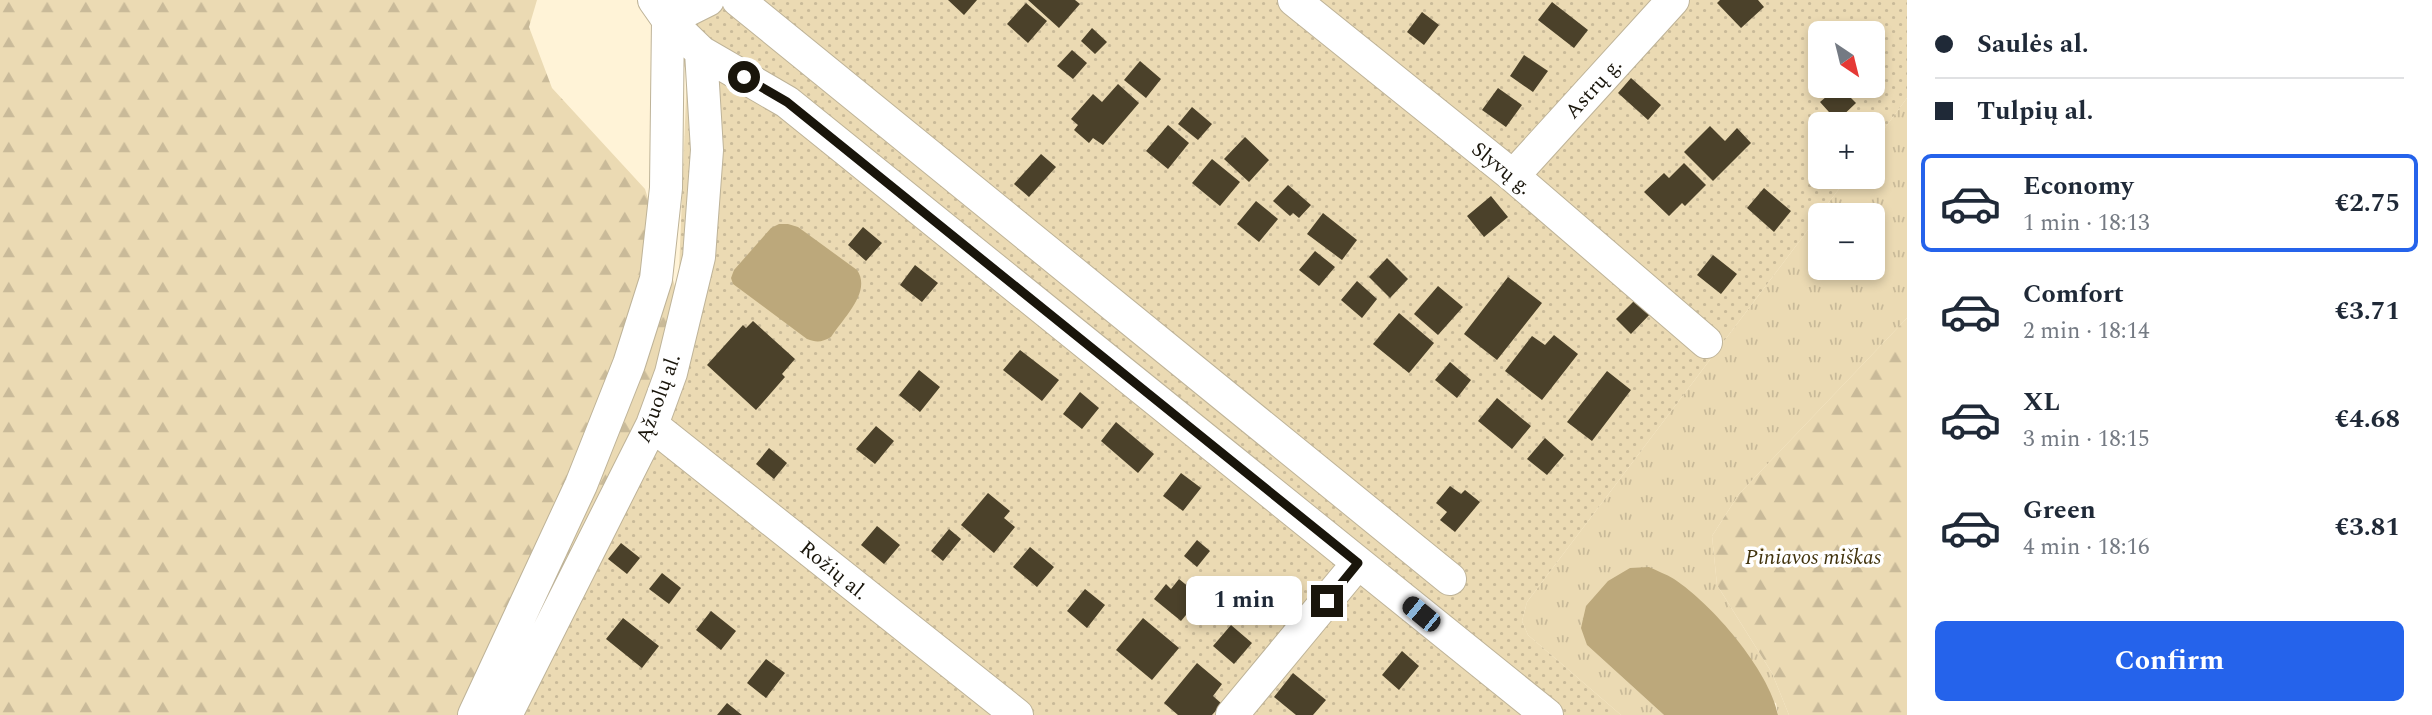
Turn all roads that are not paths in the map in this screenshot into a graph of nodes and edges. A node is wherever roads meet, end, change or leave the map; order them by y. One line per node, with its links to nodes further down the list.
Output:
1 (708, 0): 5 (street)
2 (738, 0): 11 (street)
3 (1294, 0): 7 (street, Slyvų g.)
4 (1673, 0): 7 (street, Astrų g.)
5 (661, 10): 6 (street); 13 (street)
6 (701, 52): 9 (street, Ąžuolų al.); 10 (street)
7 (1513, 176): 8 (street, Slyvų g.)
8 (1706, 342)
9 (652, 425): 12 (street, Ąžuolų al.); 14 (street, Rožių al.)
10 (1358, 563): 15 (street); 16 (street)
11 (1450, 579)
12 (511, 713)
13 (474, 715)
14 (1017, 715)
15 (1232, 715)
16 (1547, 715)

